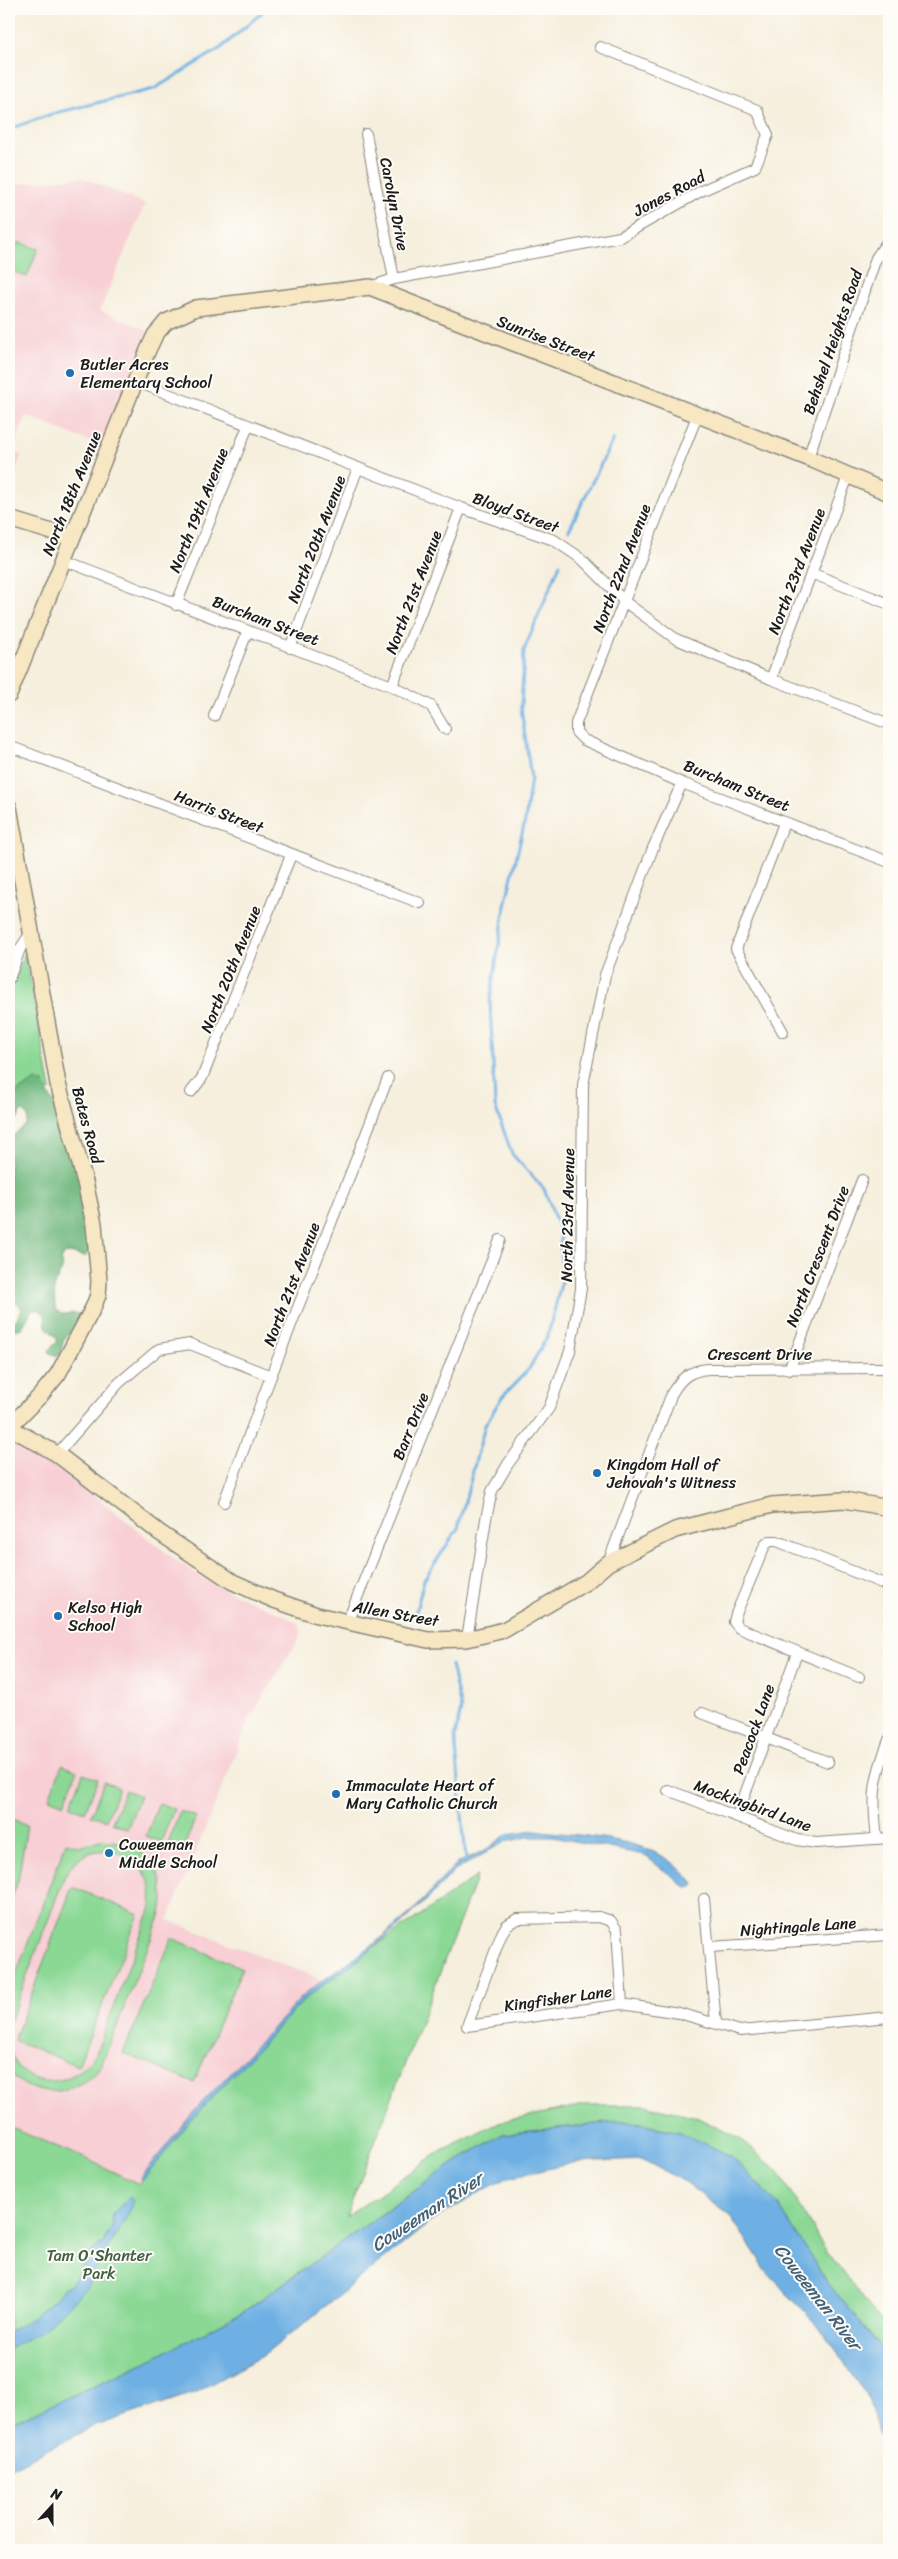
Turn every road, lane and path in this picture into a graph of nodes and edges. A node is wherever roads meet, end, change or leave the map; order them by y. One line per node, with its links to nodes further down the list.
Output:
1 (600, 47): 4 (street, Jones Road)
2 (366, 134): 4 (street, Carolyn Drive)
3 (889, 239): 10 (street, Behshel Heights Road)
4 (394, 279): 5 (street, Jones Road)
5 (370, 287): 6 (street, Sunrise Street); 8 (street, Sunrise Street)
6 (179, 314): 7 (street, North 18th Avenue)
7 (135, 381): 9 (street, Bloyd Street); 16 (street, North 18th Avenue)
8 (697, 416): 10 (street, Sunrise Street); 19 (street, North 22nd Avenue)
9 (248, 426): 11 (street, Bloyd Street); 21 (street, North 19th Avenue)
10 (808, 458): 12 (street, Sunrise Street)
11 (358, 468): 14 (street, Bloyd Street); 23 (street, North 20th Avenue)
12 (849, 474): 13 (street, Sunrise Street); 18 (street, North 23rd Avenue)
13 (889, 493)
14 (461, 508): 19 (street, Bloyd Street); 25 (street, North 21st Avenue)
15 (9, 519): 16 (street)
16 (72, 538): 17 (street, North 18th Avenue)
17 (63, 560): 21 (street, Burcham Street); 26 (street, North 18th Avenue)
18 (811, 573): 20 (street); 24 (street, North 23rd Avenue)
19 (625, 602): 24 (street, Bloyd Street); 30 (street, North 22nd Avenue)
20 (889, 604)
21 (176, 605): 22 (street, Burcham Street)
22 (247, 632): 23 (street, Burcham Street); 27 (street)
23 (290, 648): 25 (street, Burcham Street)
24 (771, 679): 28 (street, Bloyd Street)
25 (392, 686): 29 (street, Burcham Street)
26 (9, 695)
27 (214, 716)
28 (889, 724)
29 (446, 729)
30 (576, 732): 32 (street, Burcham Street)
31 (9, 746): 35 (street, Harris Street)
32 (682, 783): 34 (street, Burcham Street); 55 (street, North 23rd Avenue)
33 (9, 806): 38 (street, Bates Road)
34 (784, 823): 36 (street, Burcham Street); 40 (street)
35 (292, 855): 37 (street, Harris Street); 42 (street, North 20th Avenue)
36 (889, 862)
37 (420, 903)
38 (30, 934): 39 (street); 48 (street, Bates Road)
39 (9, 979)
40 (783, 1032)
41 (388, 1078): 47 (street, North 21st Avenue)
42 (190, 1092)
43 (862, 1180): 46 (street, North Crescent Drive)
44 (500, 1240): 54 (street, Barr Drive)
45 (889, 1368): 46 (street, Crescent Drive)
46 (789, 1370): 52 (street, Crescent Drive)
47 (271, 1376): 49 (street); 50 (street, North 21st Avenue)
48 (9, 1427): 49 (street, Allen Street)
49 (57, 1454): 54 (street, Allen Street)
50 (224, 1502)
51 (889, 1508): 52 (street, Allen Street)
52 (608, 1563): 55 (street, Allen Street)
53 (889, 1586): 56 (street)
54 (347, 1623): 55 (street, Allen Street)
55 (467, 1639)
56 (797, 1653): 57 (street); 59 (street, Peacock Lane)
57 (859, 1677)
58 (702, 1713): 59 (street)
59 (764, 1738): 61 (street); 63 (street, Peacock Lane)
60 (889, 1740): 65 (street)
61 (828, 1762)
62 (668, 1790): 63 (street, Mockingbird Lane)
63 (737, 1816): 65 (street, Mockingbird Lane)
64 (889, 1838): 65 (street, Mockingbird Lane)
65 (876, 1839)
66 (704, 1899): 68 (street)
67 (889, 1935): 68 (street, Nightingale Lane)
68 (710, 1947): 71 (street)
69 (622, 2004): 69 (street, Kingfisher Lane); 71 (street, Kingfisher Lane)
70 (889, 2017): 71 (street, Kingfisher Lane)
71 (716, 2023)

